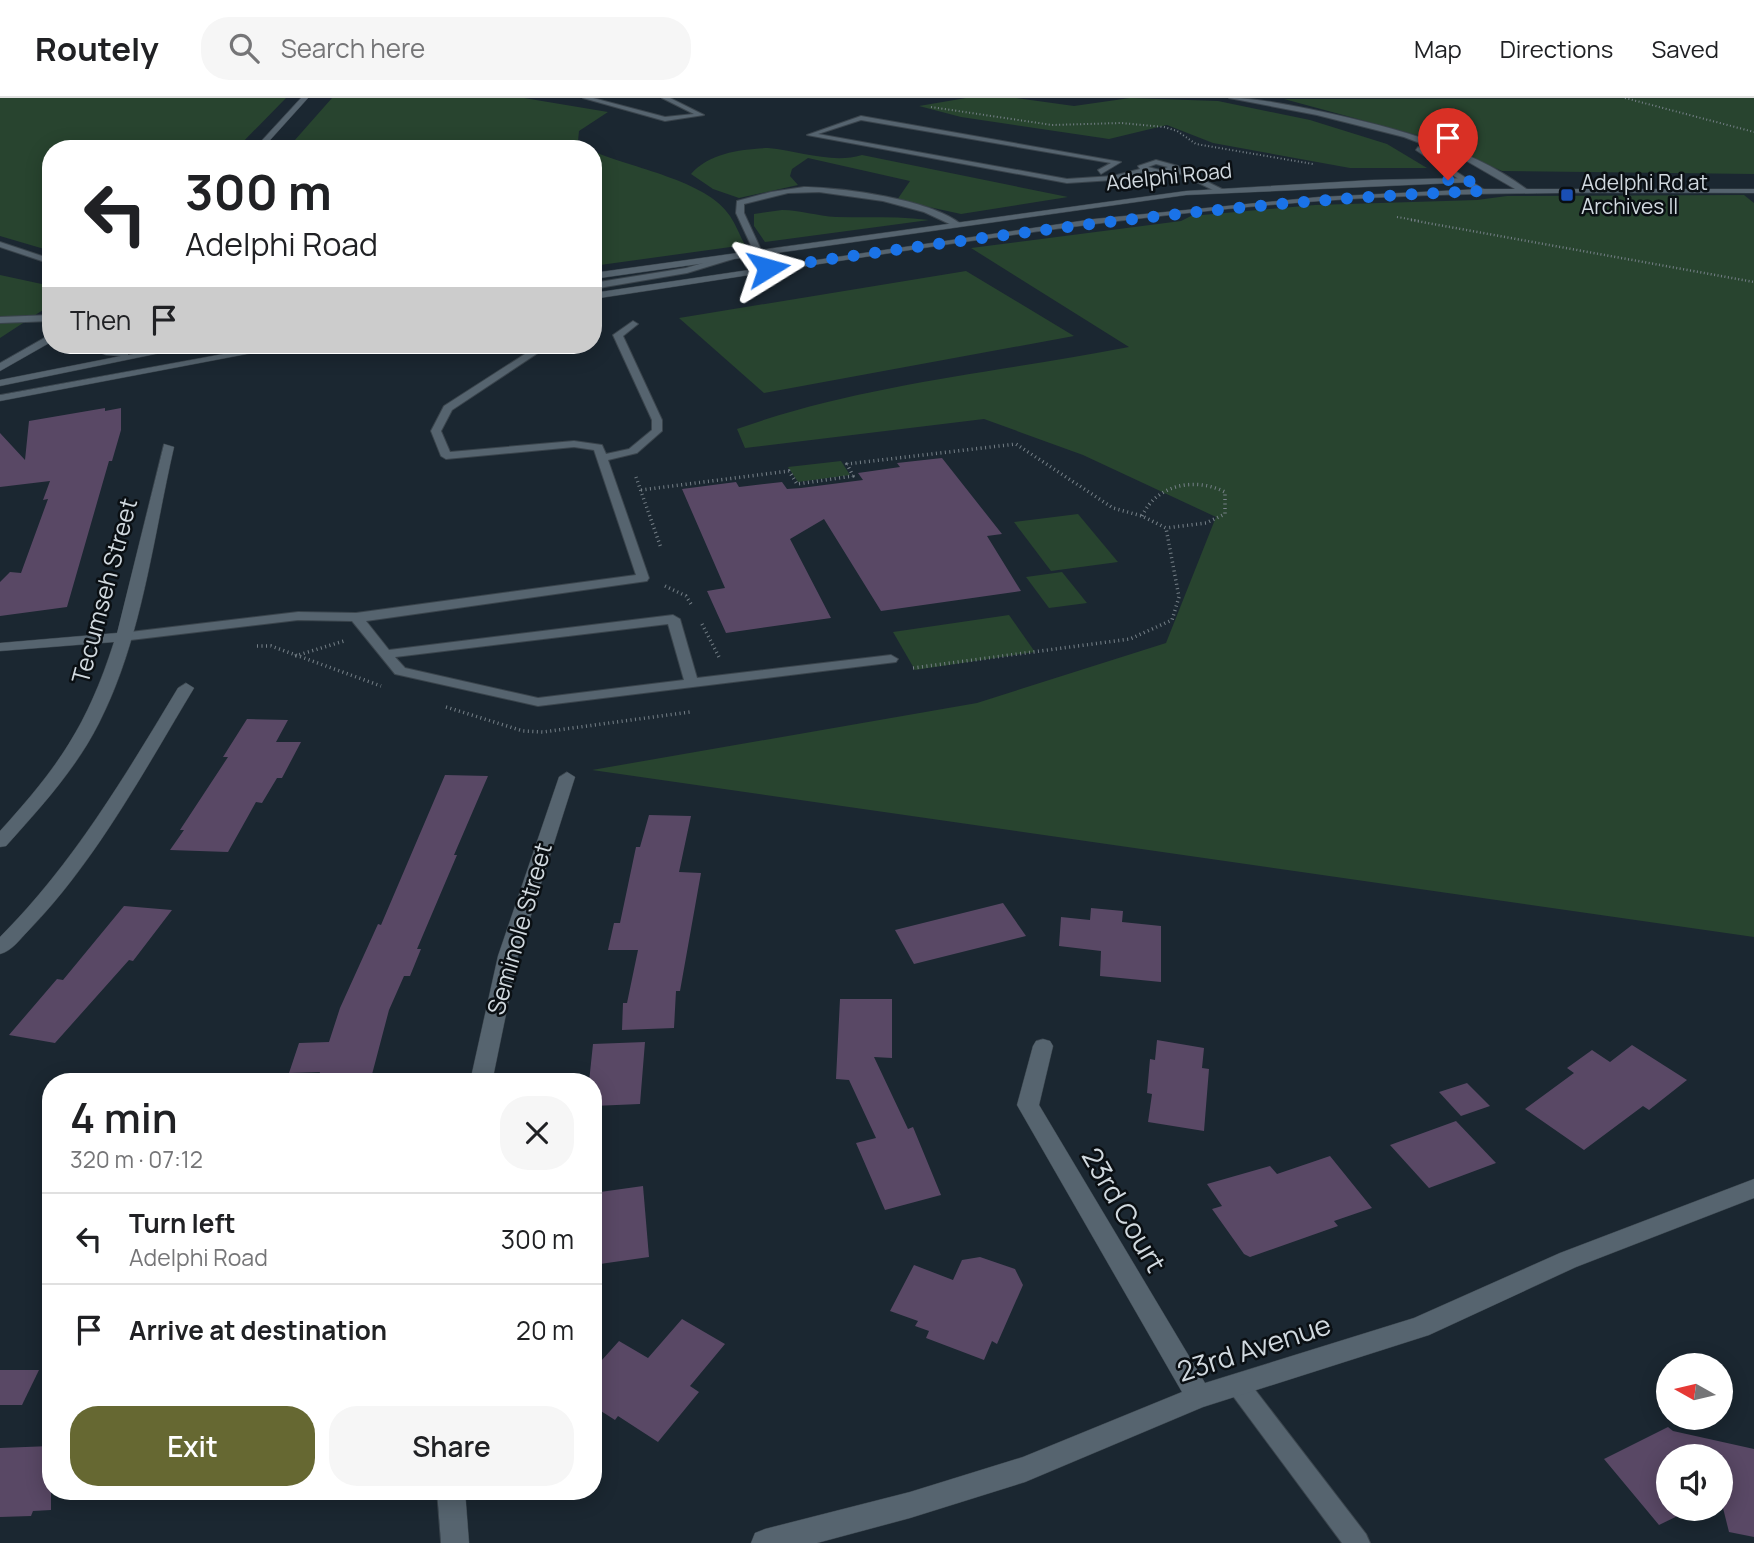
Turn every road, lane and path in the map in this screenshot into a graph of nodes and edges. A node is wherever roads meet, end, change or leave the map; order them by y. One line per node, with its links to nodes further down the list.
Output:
1 (305, 98): 9 (main road)
2 (586, 98): 3 (lane)
3 (665, 98)
4 (1231, 98): 7 (lane)
5 (1625, 98): 8 (path)
6 (920, 107): 10 (path)
7 (1385, 132): 12 (lane); 13 (lane)
8 (1754, 132)
9 (266, 140)
10 (1313, 163)
11 (1101, 172): 15 (lane)
12 (1468, 180): 13 (main road, Adelphi Road); 15 (main road, Adelphi Road); 16 (lane)
13 (1504, 180): 14 (main road, Adelphi Road); 17 (lane)
14 (1530, 180)
15 (1220, 190): 20 (main road, Adelphi Road)
16 (1482, 191): 17 (main road, Adelphi Road); 28 (main road, Adelphi Road)
17 (1525, 191): 18 (main road, Adelphi Road)
18 (1754, 191)
19 (1386, 215): 26 (path)
20 (957, 224): 22 (main road, Adelphi Road); 22 (lane)
21 (0, 244): 24 (lane)
22 (758, 252): 23 (main road, Adelphi Road)
23 (732, 256): 25 (main road, Adelphi Road); 27 (lane)
24 (42, 259)
25 (602, 275)
26 (1754, 282)
27 (602, 284)
28 (602, 295)
29 (42, 318): 30 (lane)
30 (0, 320)
31 (633, 324): 40 (lane)
32 (42, 342): 36 (main road)
33 (149, 354): 37 (main road)
34 (240, 354): 38 (main road)
35 (531, 354): 41 (lane)
36 (0, 368)
37 (0, 383)
38 (0, 398)
39 (168, 447): 50 (main road, Tecumseh Street)
40 (628, 453): 41 (lane); 42 (path)
41 (602, 458): 48 (lane)
42 (641, 490): 43 (path); 45 (path)
43 (1142, 516): 44 (path); 44 (path)
44 (1166, 528): 54 (path)
45 (662, 552)
46 (670, 577): 47 (path)
47 (664, 585)
48 (356, 617): 49 (lane); 50 (lane)
49 (368, 633): 52 (lane); 53 (path)
50 (122, 637): 51 (main road); 58 (main road, Tecumseh Street)
51 (0, 647)
52 (385, 654): 55 (lane); 55 (lane)
53 (295, 656)
54 (891, 659): 55 (lane)
55 (692, 683)
56 (186, 688): 59 (main road)
57 (567, 777): 61 (main road, Seminole Street)
58 (0, 842)
59 (0, 948)
60 (1043, 1046): 64 (main road, 23rd Court)
61 (483, 1073)
62 (1754, 1188): 63 (main road, 23rd Avenue)
63 (1238, 1385): 64 (main road, 23rd Avenue); 69 (lane)
64 (1199, 1397): 66 (main road, 23rd Avenue)
65 (452, 1500): 67 (main road)
66 (806, 1539): 68 (main road, 23rd Avenue)
67 (456, 1543)
68 (765, 1543)
69 (1357, 1543)

